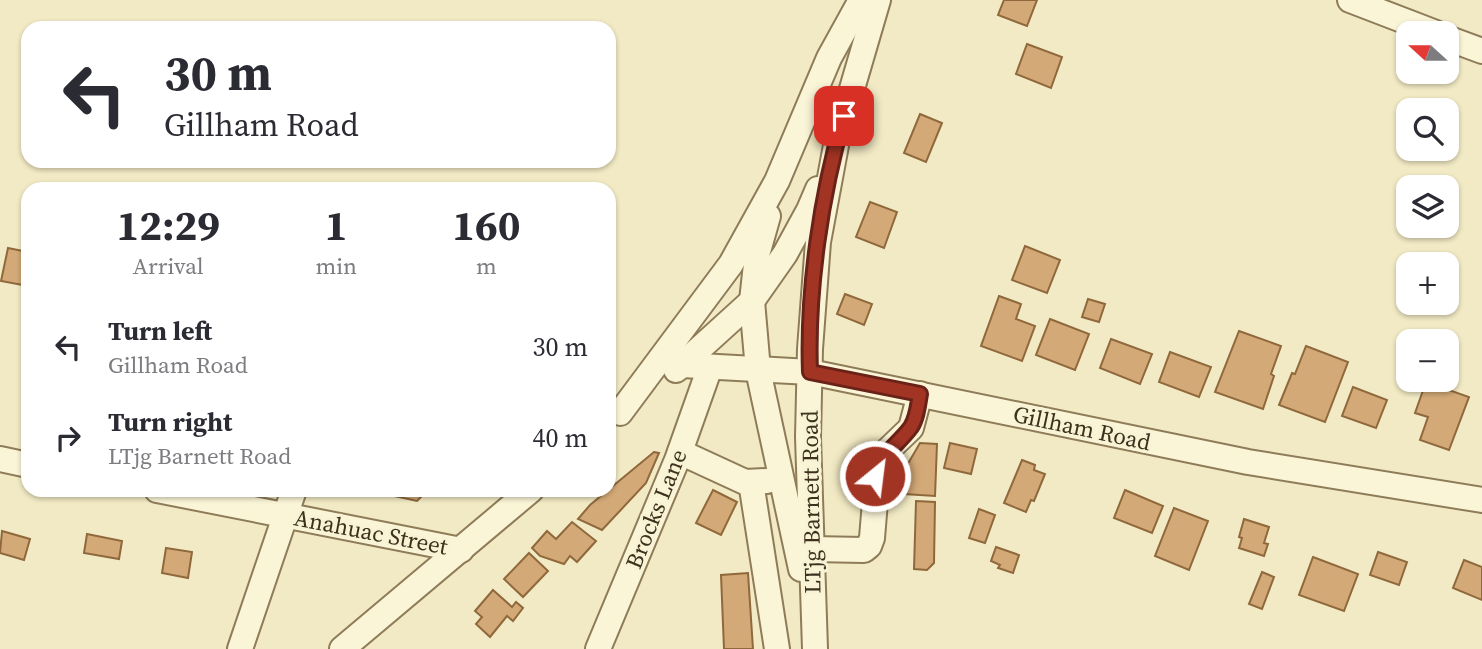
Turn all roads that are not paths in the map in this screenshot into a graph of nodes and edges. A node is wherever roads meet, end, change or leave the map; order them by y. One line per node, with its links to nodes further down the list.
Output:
1 (861, 0): 8 (street)
2 (878, 0): 7 (street, LTjg Barnett Road)
3 (1350, 0): 4 (street)
4 (1405, 21)
5 (1460, 43): 6 (street)
6 (1482, 51)
7 (837, 139): 9 (street); 13 (street, LTjg Barnett Road)
8 (777, 181): 9 (street, LTjg Barnett Road); 15 (street)
9 (752, 301): 10 (street); 12 (street, LTjg Barnett Road)
10 (682, 365): 11 (street, Gillham Road); 16 (street)
11 (710, 367): 12 (street, Gillham Road); 17 (street, Brocks Lane)
12 (758, 370): 13 (street, Gillham Road); 20 (street, LTjg Barnett Road)
13 (810, 372): 14 (street, Gillham Road); 27 (street, LTjg Barnett Road)
14 (920, 394): 25 (street, Gillham Road); 27 (street)
15 (616, 417)
16 (616, 417)
17 (680, 452): 21 (street); 35 (street, Brocks Lane)
18 (0, 459): 19 (street)
19 (21, 464)
20 (781, 478): 21 (street); 27 (street, LTjg Barnett Road)
21 (751, 482): 29 (street)
22 (193, 497): 26 (street, Anahuac Street)
23 (291, 497): 26 (street)
24 (523, 497): 28 (street)
25 (1482, 500)
26 (285, 515): 28 (street, Anahuac Street); 33 (street)
27 (804, 546): 29 (street); 30 (street, LTjg Barnett Road); 32 (street, LTjg Barnett Road)
28 (461, 550): 34 (street)
29 (762, 551): 31 (street)
30 (807, 598): 31 (street); 32 (street, LTjg Barnett Road)
31 (771, 608): 36 (street)
32 (815, 642)
33 (240, 649)
34 (342, 649)
35 (598, 649)
36 (777, 649)

